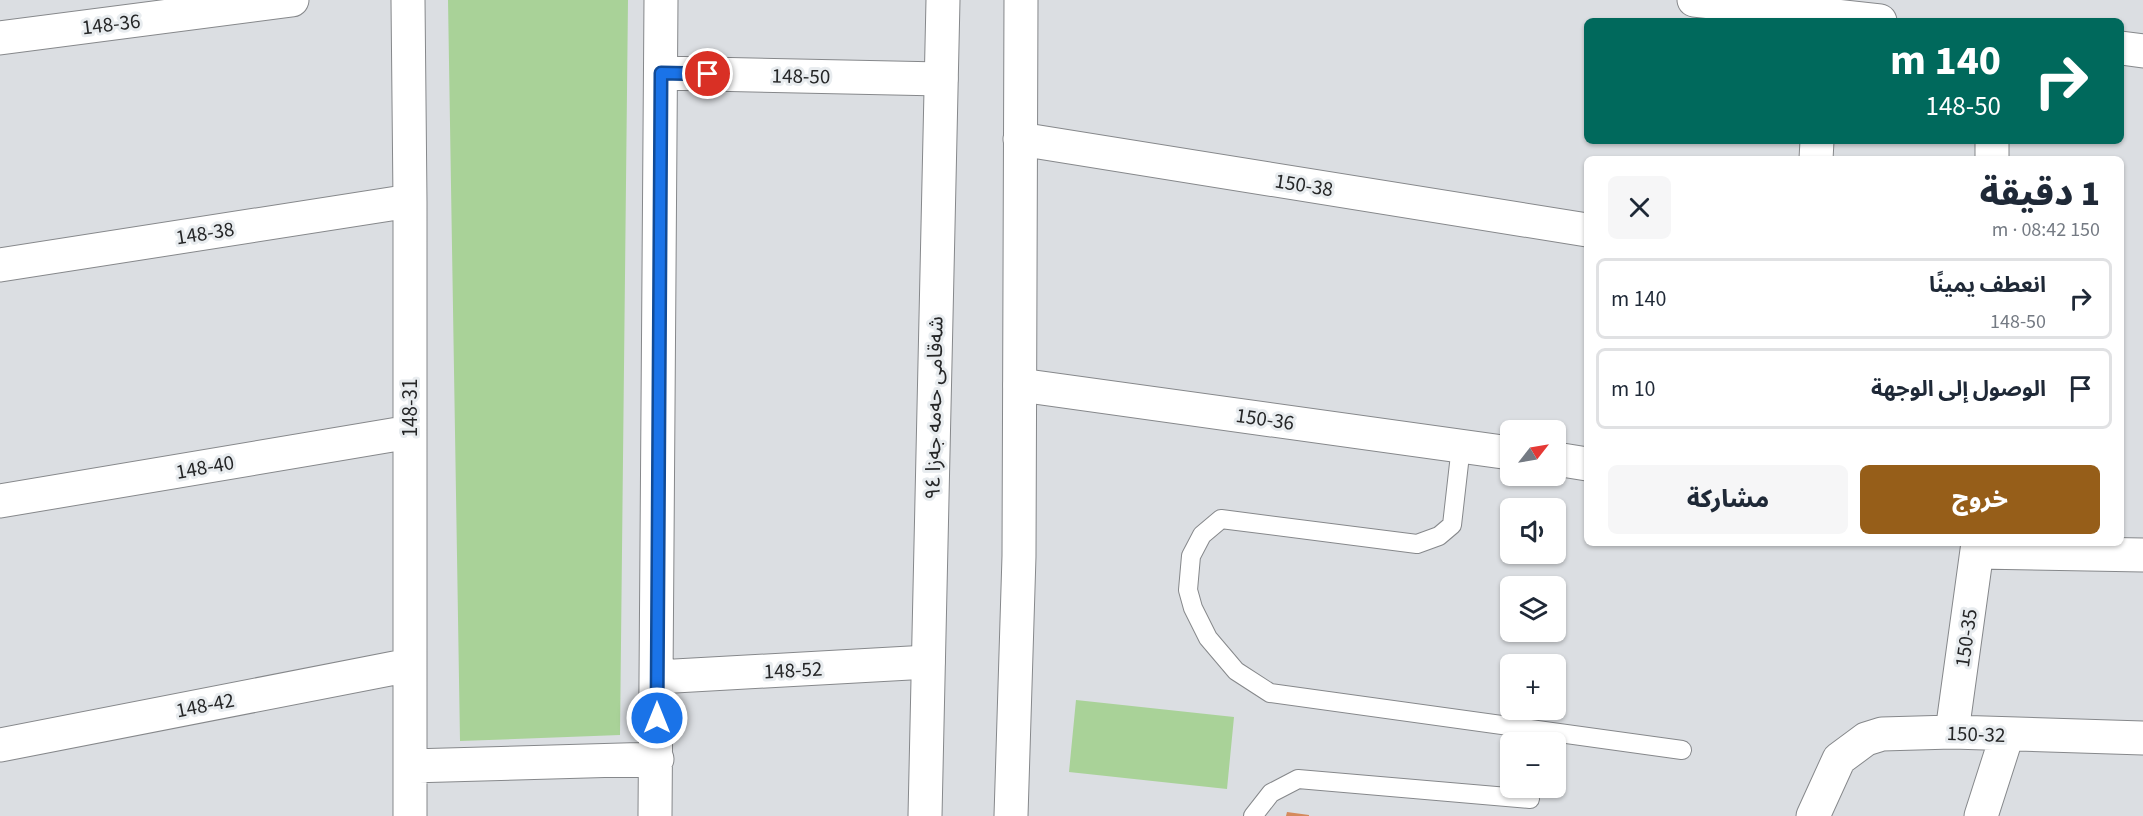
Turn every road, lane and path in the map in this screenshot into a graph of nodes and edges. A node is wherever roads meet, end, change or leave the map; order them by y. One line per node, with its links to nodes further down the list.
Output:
1 (292, 0): 9 (street, 148-36)
2 (408, 0): 15 (street, 148-31)
3 (661, 0): 12 (street)
4 (943, 0): 13 (street, شەقامی حەمە جەزا ٩٤)
5 (1021, 0): 14 (street)
6 (1694, 0): 7 (street)
7 (1701, 0): 8 (street)
8 (1825, 18)
9 (0, 38)
10 (2124, 48): 11 (street)
11 (2143, 51)
12 (661, 73): 13 (street, 148-50); 29 (street)
13 (941, 79): 27 (street, شەقامی حەمە جەزا ٩٤)
14 (1020, 139): 16 (street, 150-38); 18 (street)
15 (410, 201): 17 (street, 148-38); 19 (street, 148-31)
16 (1584, 230)
17 (0, 265)
18 (1020, 385): 20 (street, 150-36); 41 (street)
19 (410, 432): 24 (street, 148-40); 28 (street, 148-31)
20 (1461, 446): 21 (street, 150-36); 34 (lane)
21 (1500, 452)
22 (1566, 461): 23 (street)
23 (1584, 464)
24 (0, 501)
25 (1978, 548): 26 (street); 30 (street, 150-35)
26 (2143, 555)
27 (928, 662): 29 (street, 148-52); 40 (street, شەقامی حەمە جەزا ٩٤)
28 (410, 665): 33 (street, 148-42); 36 (street, 148-31)
29 (657, 677): 35 (street)
30 (1952, 732): 31 (street, 150-32); 43 (street, 150-32)
31 (2007, 735): 32 (street, 150-32); 44 (street)
32 (2143, 738)
33 (0, 745)
34 (1682, 750)
35 (657, 759): 36 (street); 39 (street)
36 (410, 766): 38 (street, 148-31)
37 (1530, 799): 42 (lane)
38 (410, 816)
39 (655, 816)
40 (926, 816)
41 (1011, 816)
42 (1253, 816)
43 (1813, 816)
44 (1981, 816)

